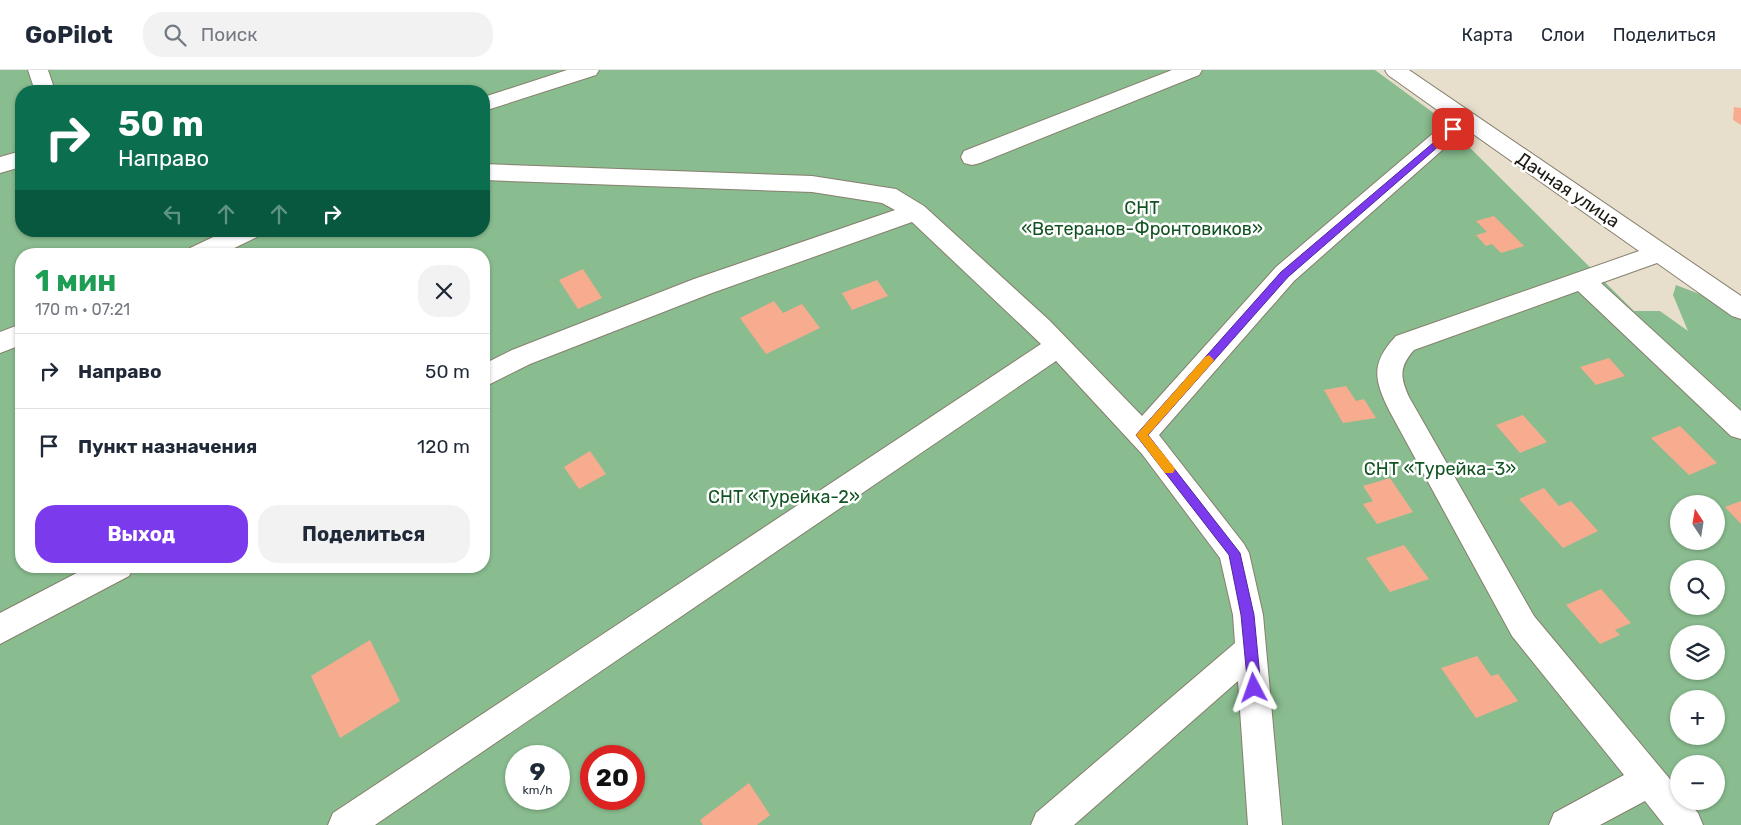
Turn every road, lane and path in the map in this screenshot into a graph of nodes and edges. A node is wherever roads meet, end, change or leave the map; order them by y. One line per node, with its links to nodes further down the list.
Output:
1 (38, 70): 5 (street)
2 (589, 70): 6 (street)
3 (1192, 70): 8 (street)
4 (1396, 70): 7 (street, Дачная улица)
5 (44, 85)
6 (490, 102)
7 (1453, 111): 15 (street, Дачная улица); 23 (street)
8 (972, 157)
9 (15, 161): 10 (street)
10 (0, 165)
11 (490, 172): 12 (street)
12 (916, 212): 20 (street); 21 (street)
13 (236, 237): 14 (street)
14 (212, 248)
15 (1659, 253): 16 (street); 17 (street, Дачная улица)
16 (1583, 281): 22 (street); 27 (street)
17 (1741, 309)
18 (15, 337): 19 (street)
19 (0, 344)
20 (1058, 346): 23 (street); 28 (street)
21 (490, 373)
22 (1741, 428)
23 (1142, 435): 26 (street)
24 (106, 573): 25 (street)
25 (0, 629)
26 (1251, 649): 29 (street); 30 (street)
27 (1649, 780): 31 (street); 32 (street)
28 (345, 825)
29 (1048, 825)
30 (1265, 825)
31 (1566, 825)
32 (1686, 825)

